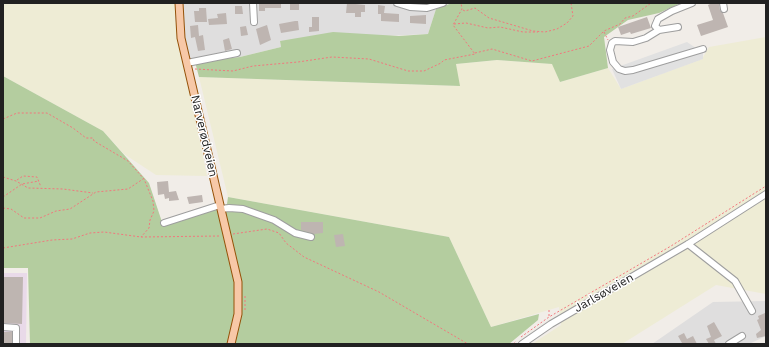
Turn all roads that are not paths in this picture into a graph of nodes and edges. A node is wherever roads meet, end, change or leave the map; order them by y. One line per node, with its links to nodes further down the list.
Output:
1 (179, 3): 11 (main road, Narverødveien)
2 (253, 3): 6 (street)
3 (397, 3): 4 (street)
4 (443, 3)
5 (692, 3): 8 (street)
6 (254, 22)
7 (678, 27): 8 (street)
8 (659, 30): 9 (street)
9 (702, 49)
10 (237, 54): 11 (street)
11 (187, 66): 13 (main road, Narverødveien)
12 (766, 194): 16 (street, Jarlsøveien)
13 (221, 207): 14 (street); 15 (street); 21 (main road, Narverødveien)
14 (164, 223)
15 (311, 237)
16 (688, 244): 17 (street); 22 (street, Jarlsøveien)
17 (752, 311)
18 (3, 327): 20 (street)
19 (742, 336): 23 (street)
20 (16, 344)
21 (231, 344)
22 (522, 344)
23 (729, 344)

